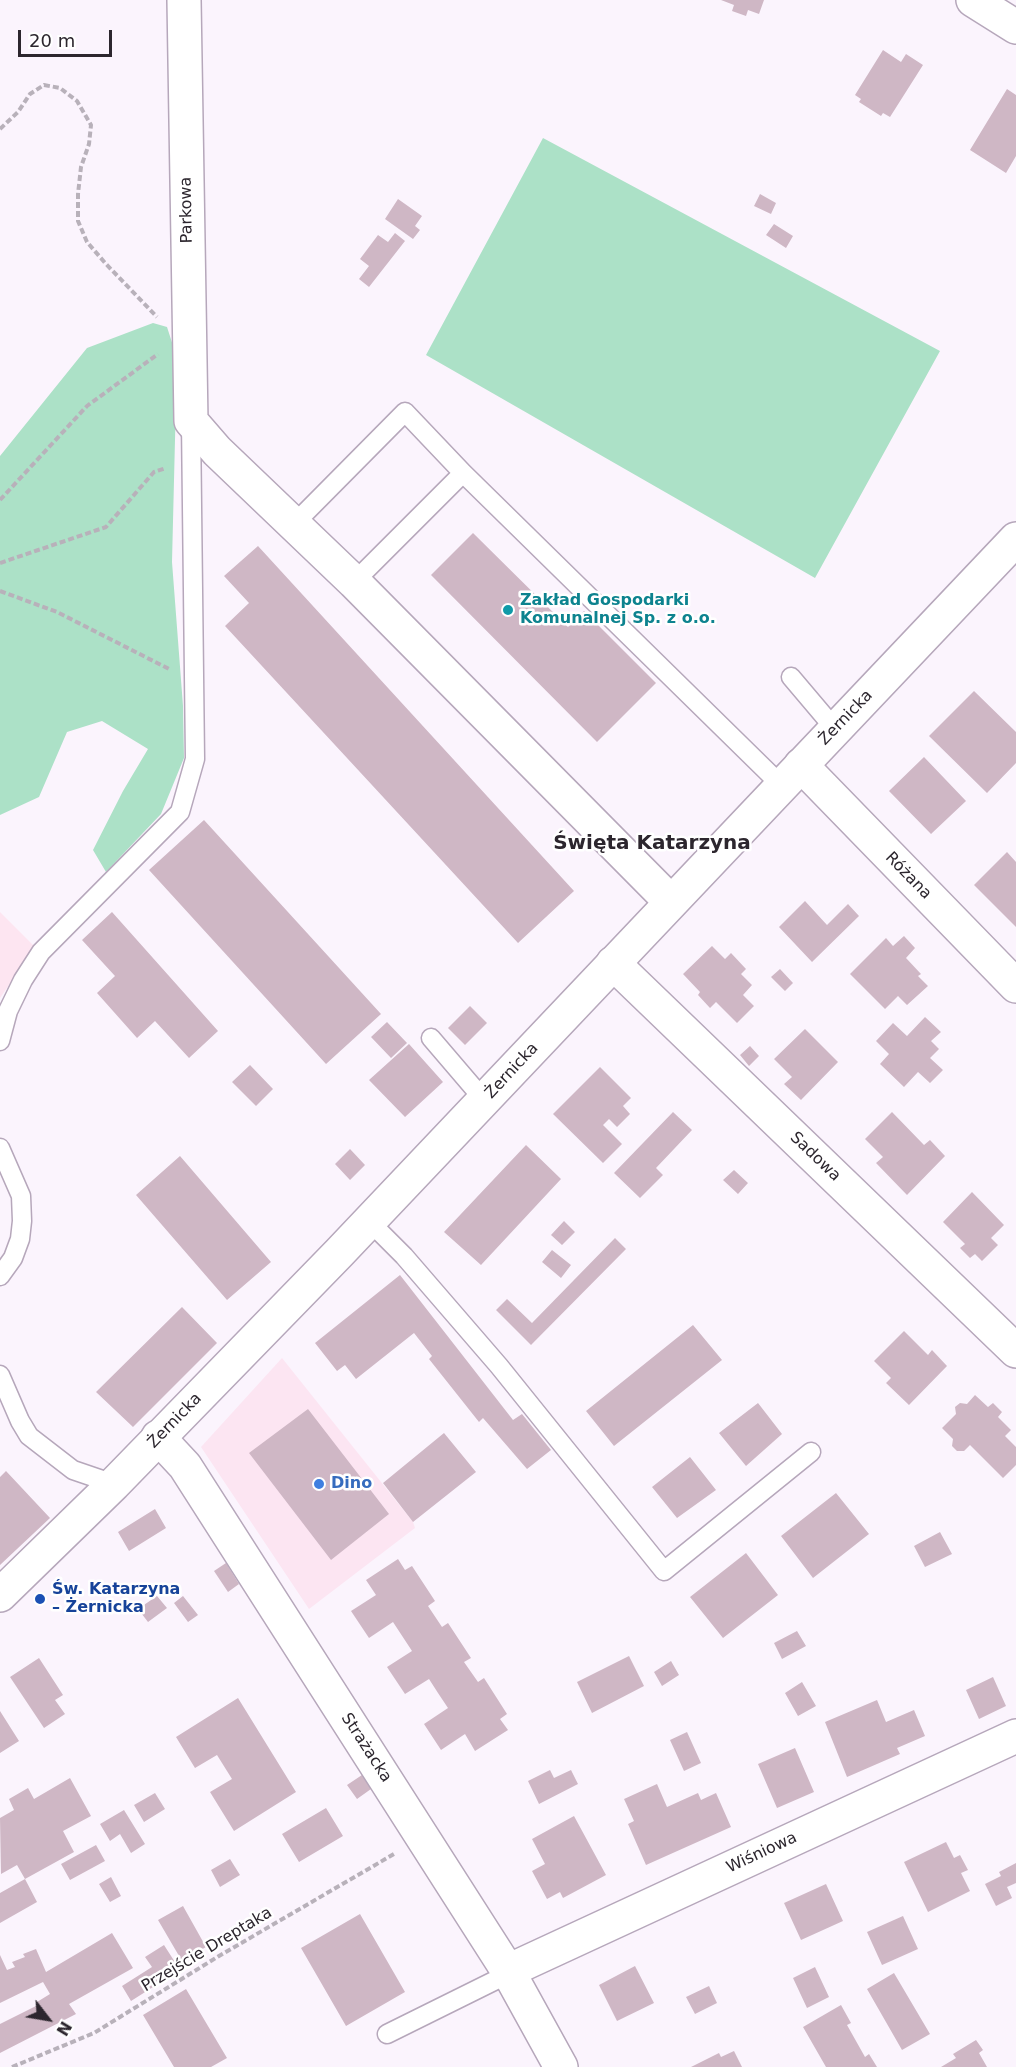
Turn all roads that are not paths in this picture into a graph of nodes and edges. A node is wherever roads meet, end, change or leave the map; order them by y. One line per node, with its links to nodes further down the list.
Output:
1 (184, 0): 4 (street, Parkowa)
2 (973, 0): 3 (street)
3 (1016, 27)
4 (191, 421): 6 (street); 16 (lane)
5 (463, 473): 6 (lane); 8 (lane); 11 (lane)
6 (294, 524): 8 (street)
7 (1016, 539): 10 (street, Żernicka)
8 (354, 582): 12 (street)
9 (791, 677): 10 (lane)
10 (836, 729): 11 (street, Żernicka)
11 (791, 775): 12 (street, Żernicka); 14 (street, Różana)
12 (671, 902): 13 (street, Żernicka)
13 (614, 963): 17 (street, Żernicka); 21 (street, Sadowa)
14 (1016, 986)
15 (431, 1038): 17 (lane)
16 (0, 1041)
17 (484, 1100): 19 (street, Żernicka)
18 (0, 1148): 20 (lane)
19 (369, 1221): 23 (street, Żernicka); 24 (lane)
20 (0, 1276)
21 (1016, 1351)
22 (0, 1375): 25 (lane)
23 (158, 1437): 25 (street, Żernicka); 28 (street, Strażacka)
24 (811, 1452)
25 (114, 1484): 26 (street, Żernicka)
26 (0, 1595)
27 (1016, 1736): 28 (street, Wiśniowa)
28 (508, 1971): 29 (lane); 30 (street, Strażacka)
29 (387, 2034)
30 (561, 2067)

